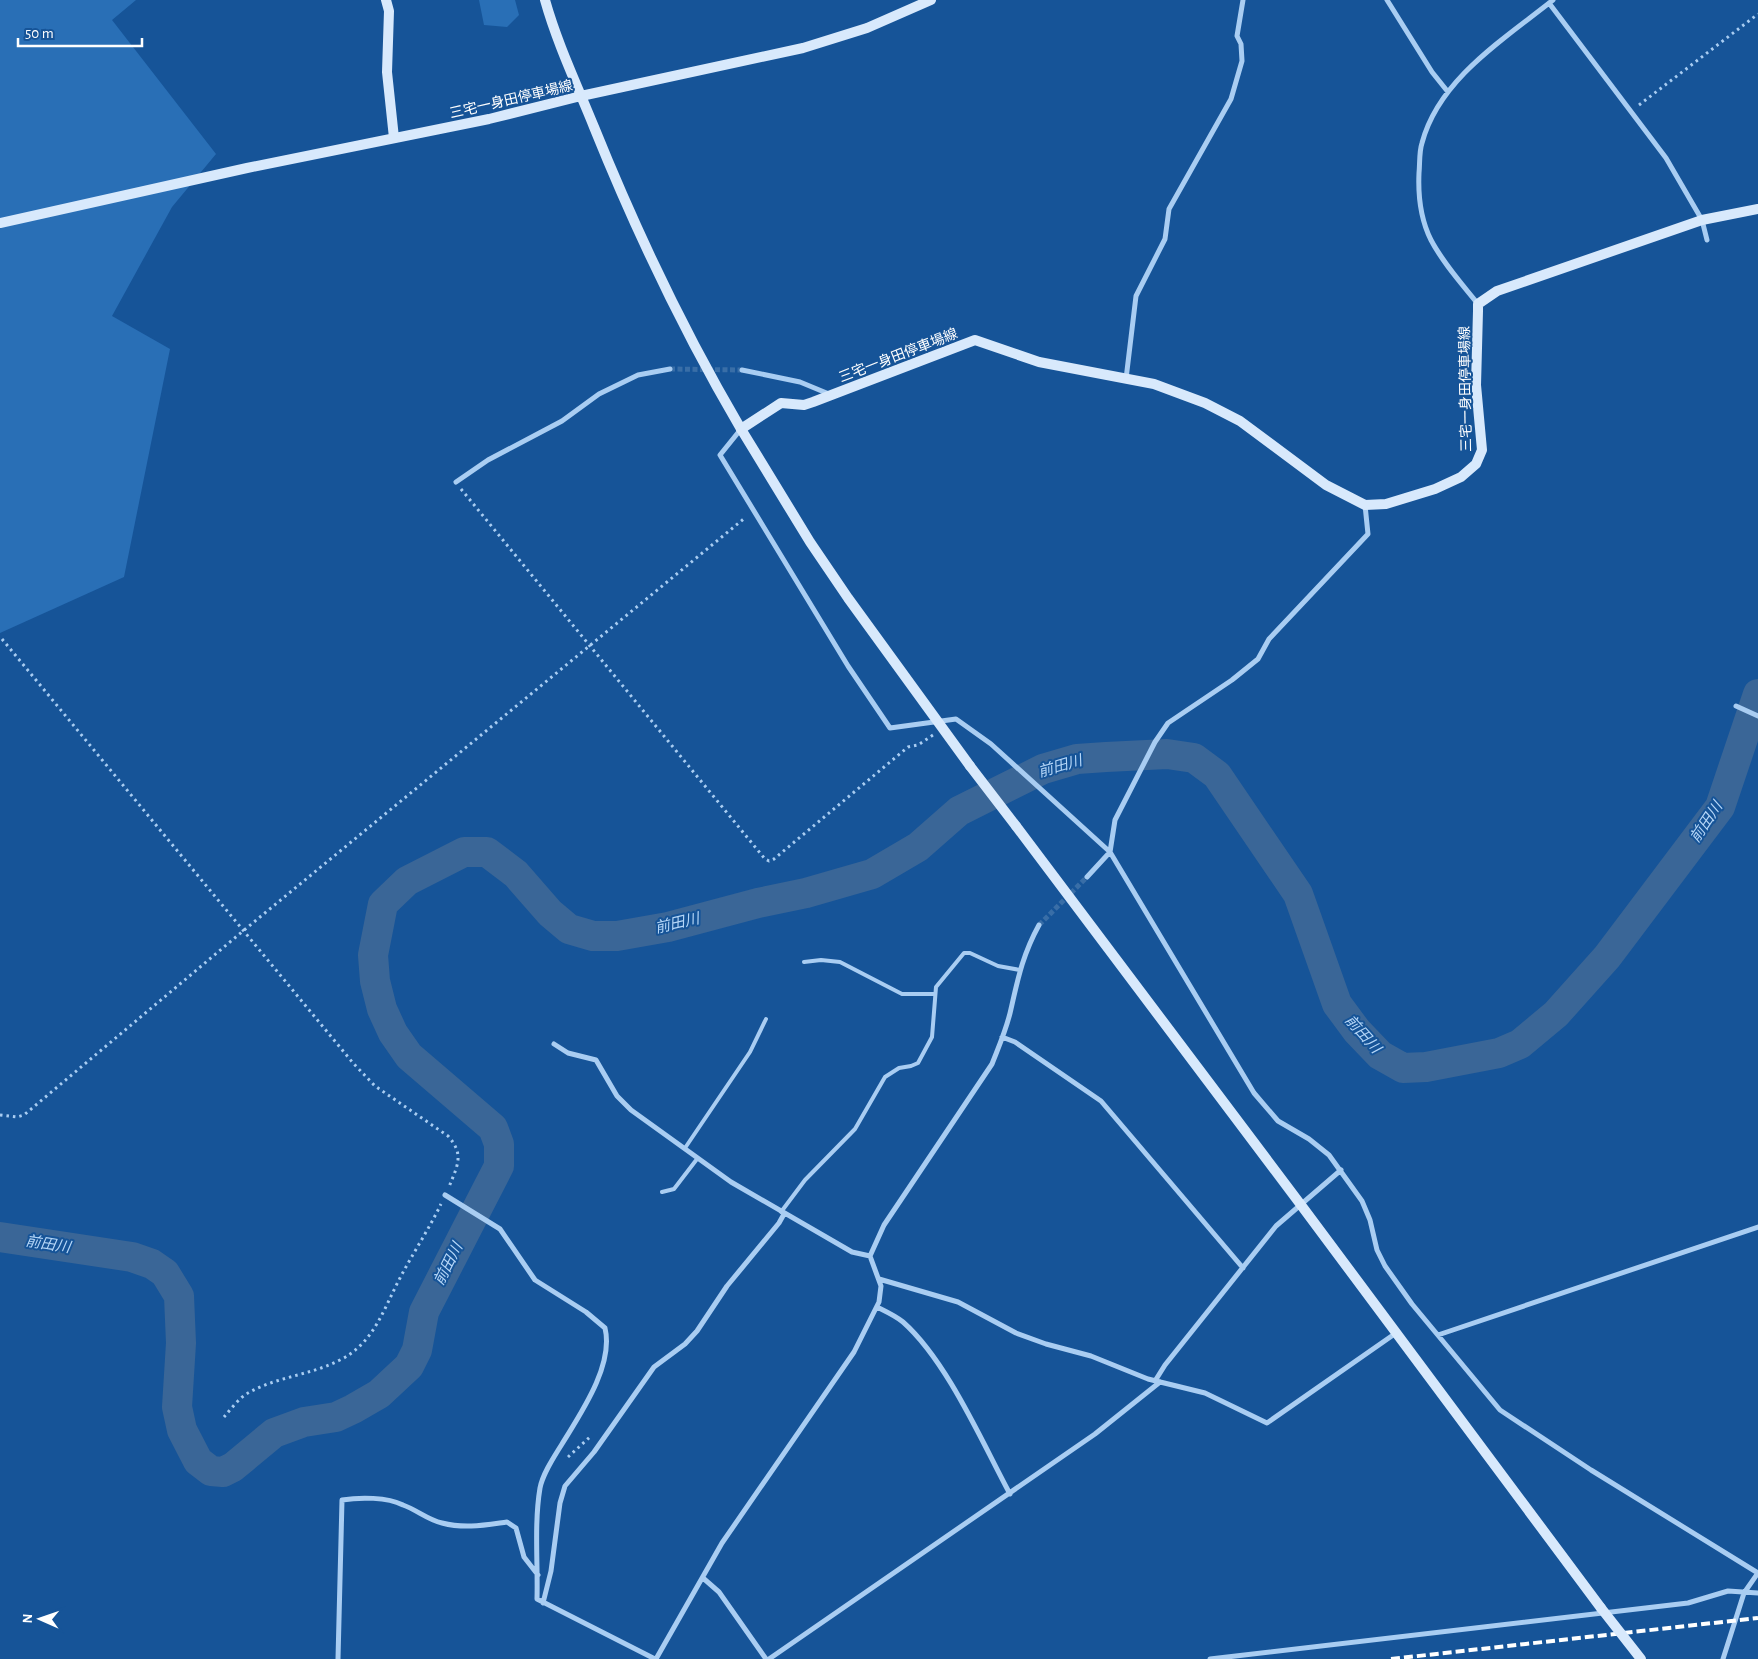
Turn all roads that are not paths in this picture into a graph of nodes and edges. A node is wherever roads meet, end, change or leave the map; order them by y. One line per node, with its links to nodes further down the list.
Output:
1 (386, 0): 9 (street)
2 (544, 0): 8 (street)
3 (931, 0): 8 (street)
4 (1243, 0): 17 (street)
5 (1387, 0): 7 (street)
6 (1551, 2): 7 (street); 11 (street)
7 (1448, 92): 14 (street)
8 (581, 96): 9 (street, 三宅一身田停車場線); 19 (street, 三宅一身田停車場線)
9 (394, 138): 12 (street, 三宅一身田停車場線)
10 (1758, 209): 11 (street)
11 (1702, 220): 13 (street); 14 (street)
12 (0, 223)
13 (1707, 240)
14 (1478, 304): 21 (street, 三宅一身田停車場線)
15 (670, 369): 20 (street)
16 (742, 370): 18 (street)
17 (1126, 380): 18 (street, 三宅一身田停車場線); 21 (street, 三宅一身田停車場線)
18 (832, 395): 19 (street, 三宅一身田停車場線)
19 (741, 429): 24 (street); 38 (street, bridge)
20 (456, 482)
21 (1365, 505): 24 (street)
22 (1736, 706): 23 (street)
23 (1758, 716)
24 (1110, 852): 25 (street); 35 (street)
25 (1087, 876)
26 (1039, 925): 28 (street)
27 (804, 962): 29 (lane)
28 (1020, 970): 29 (lane); 31 (street)
29 (935, 994): 39 (lane)
30 (766, 1019): 33 (lane)
31 (1002, 1037): 41 (street); 42 (street)
32 (554, 1044): 33 (street)
33 (685, 1148): 34 (street)
34 (697, 1159): 36 (lane); 39 (street)
35 (1341, 1170): 38 (street); 46 (street)
36 (662, 1192)
37 (445, 1195): 50 (street)
38 (1301, 1205): 42 (street); 45 (street)
39 (782, 1213): 41 (street); 54 (street)
40 (1758, 1227): 46 (street)
41 (870, 1256): 43 (street)
42 (1243, 1268): 47 (street)
43 (879, 1279): 44 (street); 47 (street)
44 (877, 1307): 48 (street); 51 (street)
45 (1396, 1333): 47 (street); 59 (street, bridge)
46 (1438, 1335): 49 (street)
47 (1157, 1381): 48 (street)
48 (1010, 1494): 57 (street)
49 (1758, 1573): 53 (street)
50 (538, 1575): 54 (street); 55 (street)
51 (703, 1578): 56 (street); 57 (street)
52 (1758, 1592): 53 (street)
53 (1744, 1593): 58 (street); 60 (street)
54 (543, 1602): 56 (street)
55 (338, 1659)
56 (656, 1659)
57 (767, 1659)
58 (1210, 1659)
59 (1642, 1659)
60 (1723, 1659)

